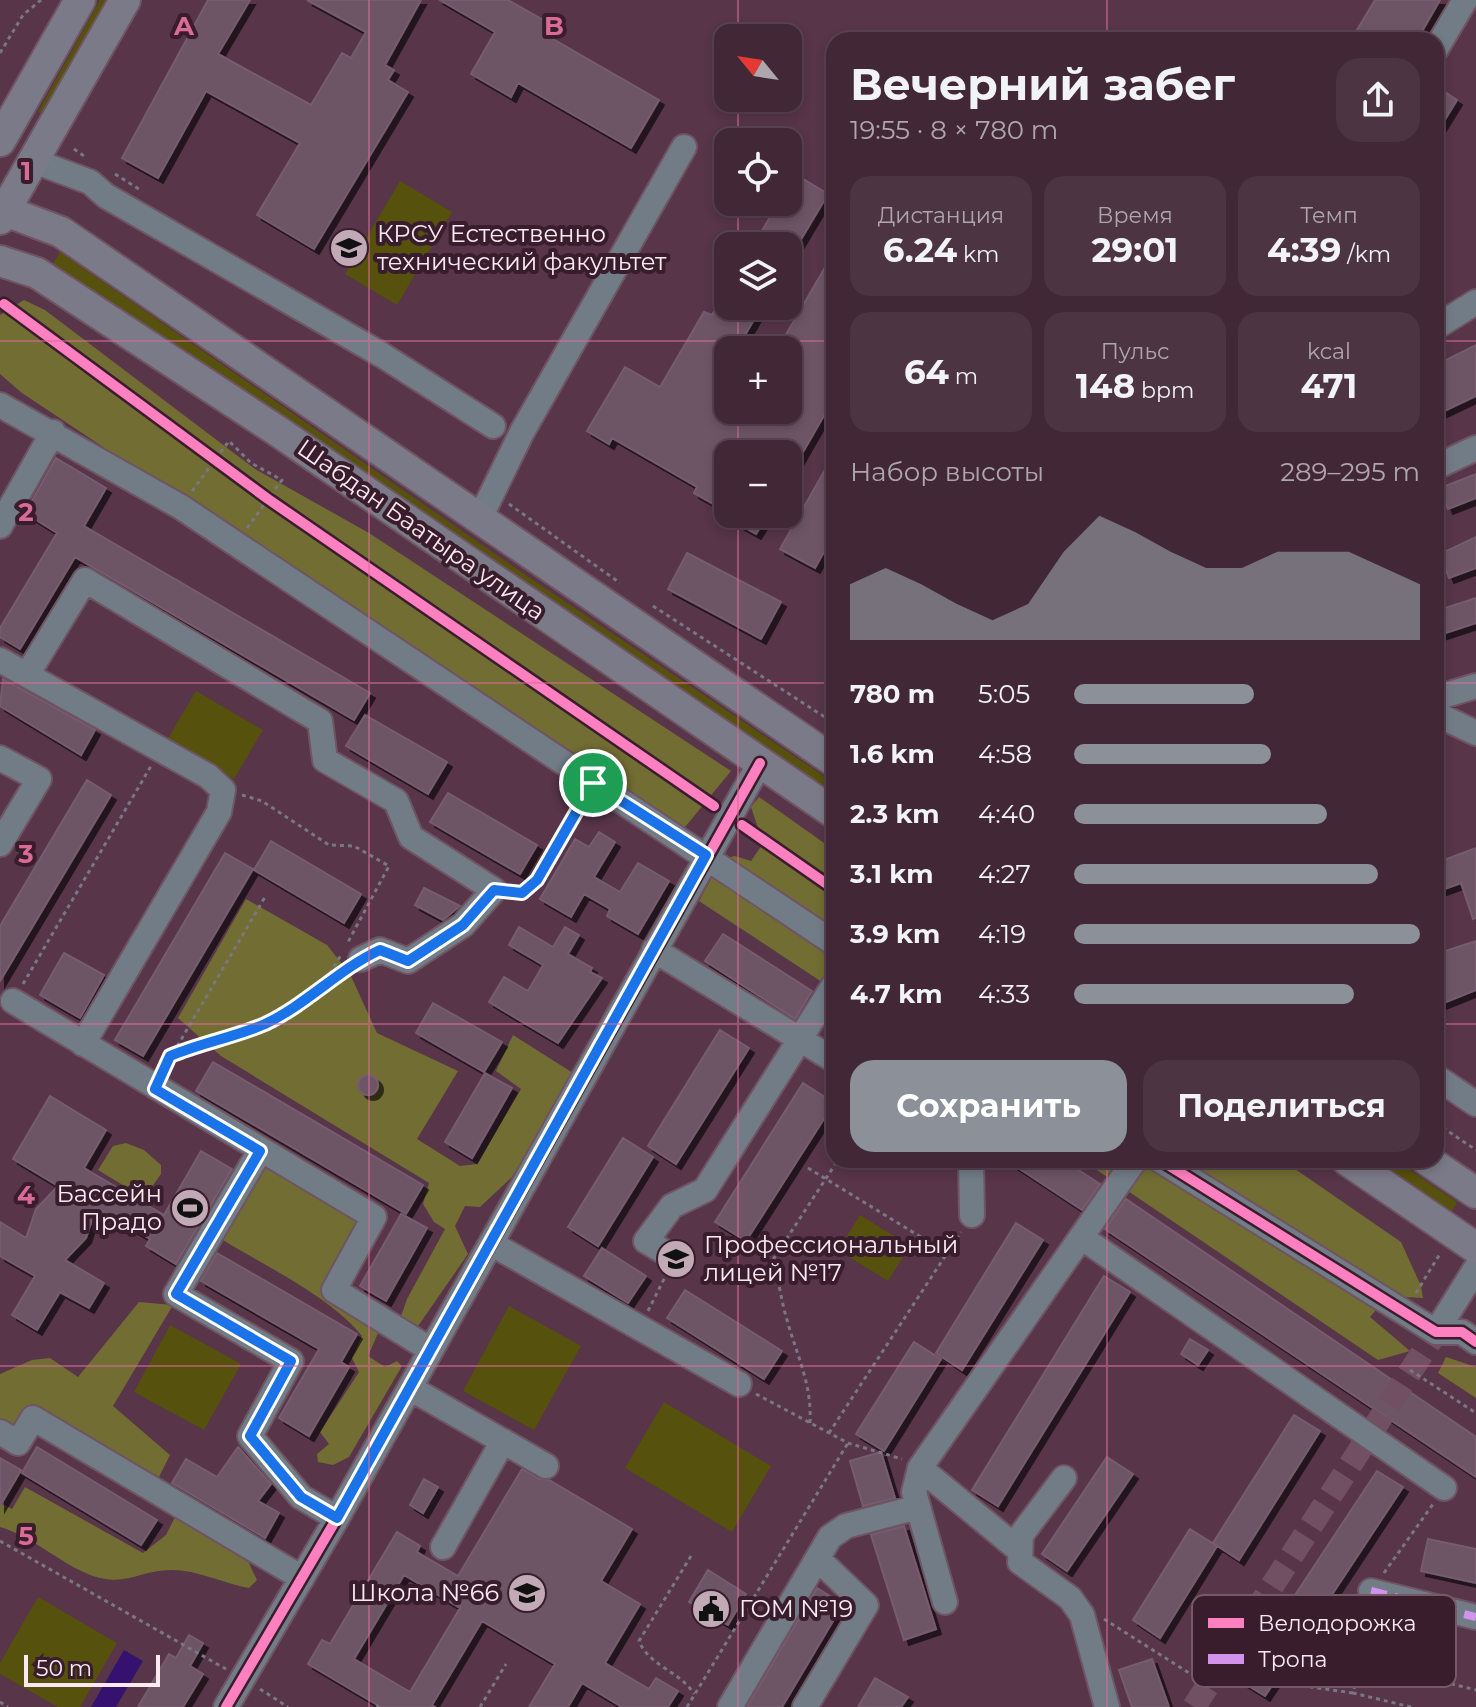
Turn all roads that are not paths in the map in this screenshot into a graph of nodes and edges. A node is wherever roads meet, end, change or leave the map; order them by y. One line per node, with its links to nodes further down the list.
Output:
1 (80, 0): 5 (main road)
2 (125, 0): 7 (main road)
3 (1465, 0): 4 (street)
4 (1444, 35)
5 (0, 141)
6 (684, 147): 17 (street)
7 (34, 161): 8 (main road); 13 (street)
8 (2, 213): 17 (main road, Шабдан Баатыра улица)
9 (0, 261): 27 (main road, Шабдан Баатыра улица)
10 (1476, 302): 11 (street)
11 (1444, 322)
12 (0, 405): 14 (street)
13 (493, 426)
14 (53, 432): 18 (street); 30 (street)
15 (1476, 448): 16 (street)
16 (1444, 463)
17 (487, 505): 25 (main road, Шабдан Баатыра улица)
18 (0, 526)
19 (0, 660): 20 (street)
20 (27, 675): 33 (street); 37 (street)
21 (1476, 686): 22 (street)
22 (1444, 696)
23 (1444, 718): 24 (street)
24 (1476, 733)
25 (826, 755)
26 (0, 758): 29 (street)
27 (760, 763): 28 (main road, Шабдан Баатыра улица); 30 (street)
28 (826, 808)
29 (0, 844)
30 (706, 855): 31 (street); 32 (street)
31 (826, 938)
32 (654, 950): 36 (street); 50 (street)
33 (361, 959)
34 (826, 998): 36 (street)
35 (13, 1001): 37 (street)
36 (801, 1038): 38 (street); 52 (street)
37 (83, 1044): 41 (street)
38 (826, 1055)
39 (1444, 1082): 40 (street)
40 (1476, 1104)
41 (260, 1151): 56 (street); 66 (street)
42 (971, 1168): 48 (street)
43 (1129, 1168): 49 (street)
44 (1173, 1168): 54 (street)
45 (1359, 1168): 51 (main road)
46 (1439, 1168): 47 (main road)
47 (1476, 1193)
48 (972, 1215)
49 (1081, 1237): 62 (street); 64 (street)
50 (492, 1244): 56 (street); 57 (street)
51 (1476, 1248)
52 (675, 1258)
53 (1476, 1268): 54 (street)
54 (1436, 1332): 55 (street)
55 (1476, 1342)
56 (431, 1350): 58 (street)
57 (739, 1384)
58 (410, 1388): 60 (street); 66 (street)
59 (0, 1432): 70 (street)
60 (503, 1441): 61 (street); 67 (street)
61 (546, 1466)
62 (920, 1468): 65 (street); 68 (street)
63 (1064, 1478): 68 (street)
64 (1444, 1488)
65 (918, 1507): 69 (street); 73 (street)
66 (337, 1518): 70 (street)
67 (443, 1547)
68 (1018, 1549): 79 (street)
69 (818, 1559): 77 (street); 78 (street)
70 (302, 1578): 76 (street)
71 (1371, 1591): 72 (street)
72 (1387, 1595)
73 (945, 1602)
74 (1456, 1612): 75 (street)
75 (1476, 1617)
76 (226, 1707)
77 (730, 1707)
78 (805, 1707)
79 (1107, 1707)

